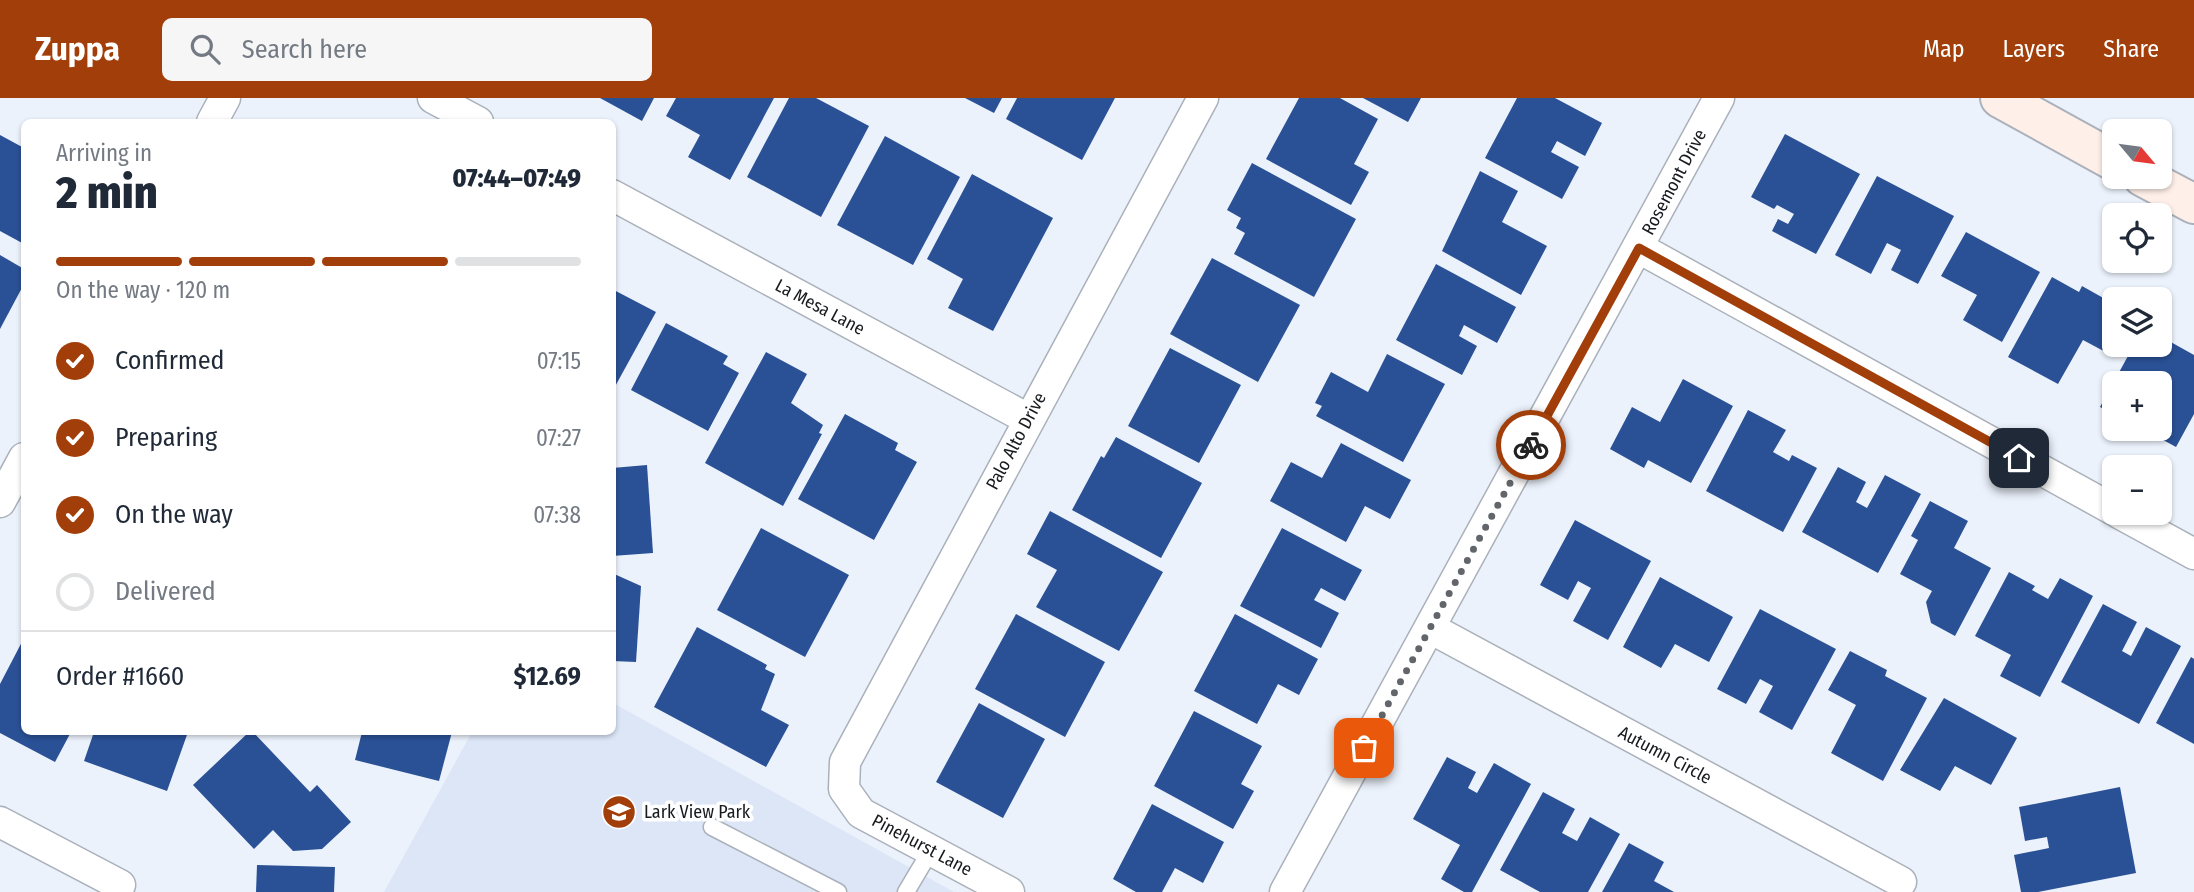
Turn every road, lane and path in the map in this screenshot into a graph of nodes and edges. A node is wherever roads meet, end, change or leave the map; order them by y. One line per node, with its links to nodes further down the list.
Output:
1 (225, 98): 6 (street)
2 (433, 98): 7 (street)
3 (1203, 98): 13 (street, Palo Alto Drive)
4 (1719, 98): 12 (street, Rosemont Drive)
5 (2000, 98): 8 (street)
6 (214, 119)
7 (472, 119)
8 (2102, 154)
9 (2166, 189): 11 (street)
10 (616, 197): 13 (street, La Mesa Lane)
11 (2194, 204)
12 (1639, 248): 16 (street); 19 (street, Rosemont Drive)
13 (1028, 419): 20 (street, Palo Alto Drive)
14 (21, 464): 15 (street)
15 (0, 502)
16 (2102, 503)
17 (2141, 525): 18 (street)
18 (2194, 554)
19 (1430, 628): 24 (street, Autumn Circle); 29 (street, Rosemont Drive)
20 (844, 789): 23 (street, Pinehurst Lane)
21 (0, 822): 25 (street)
22 (712, 827): 26 (lane)
23 (931, 850): 27 (lane); 28 (street, Pinehurst Lane)
24 (1901, 882)
25 (120, 886)
26 (838, 892)
27 (906, 892)
28 (1009, 892)
29 (1285, 892)

